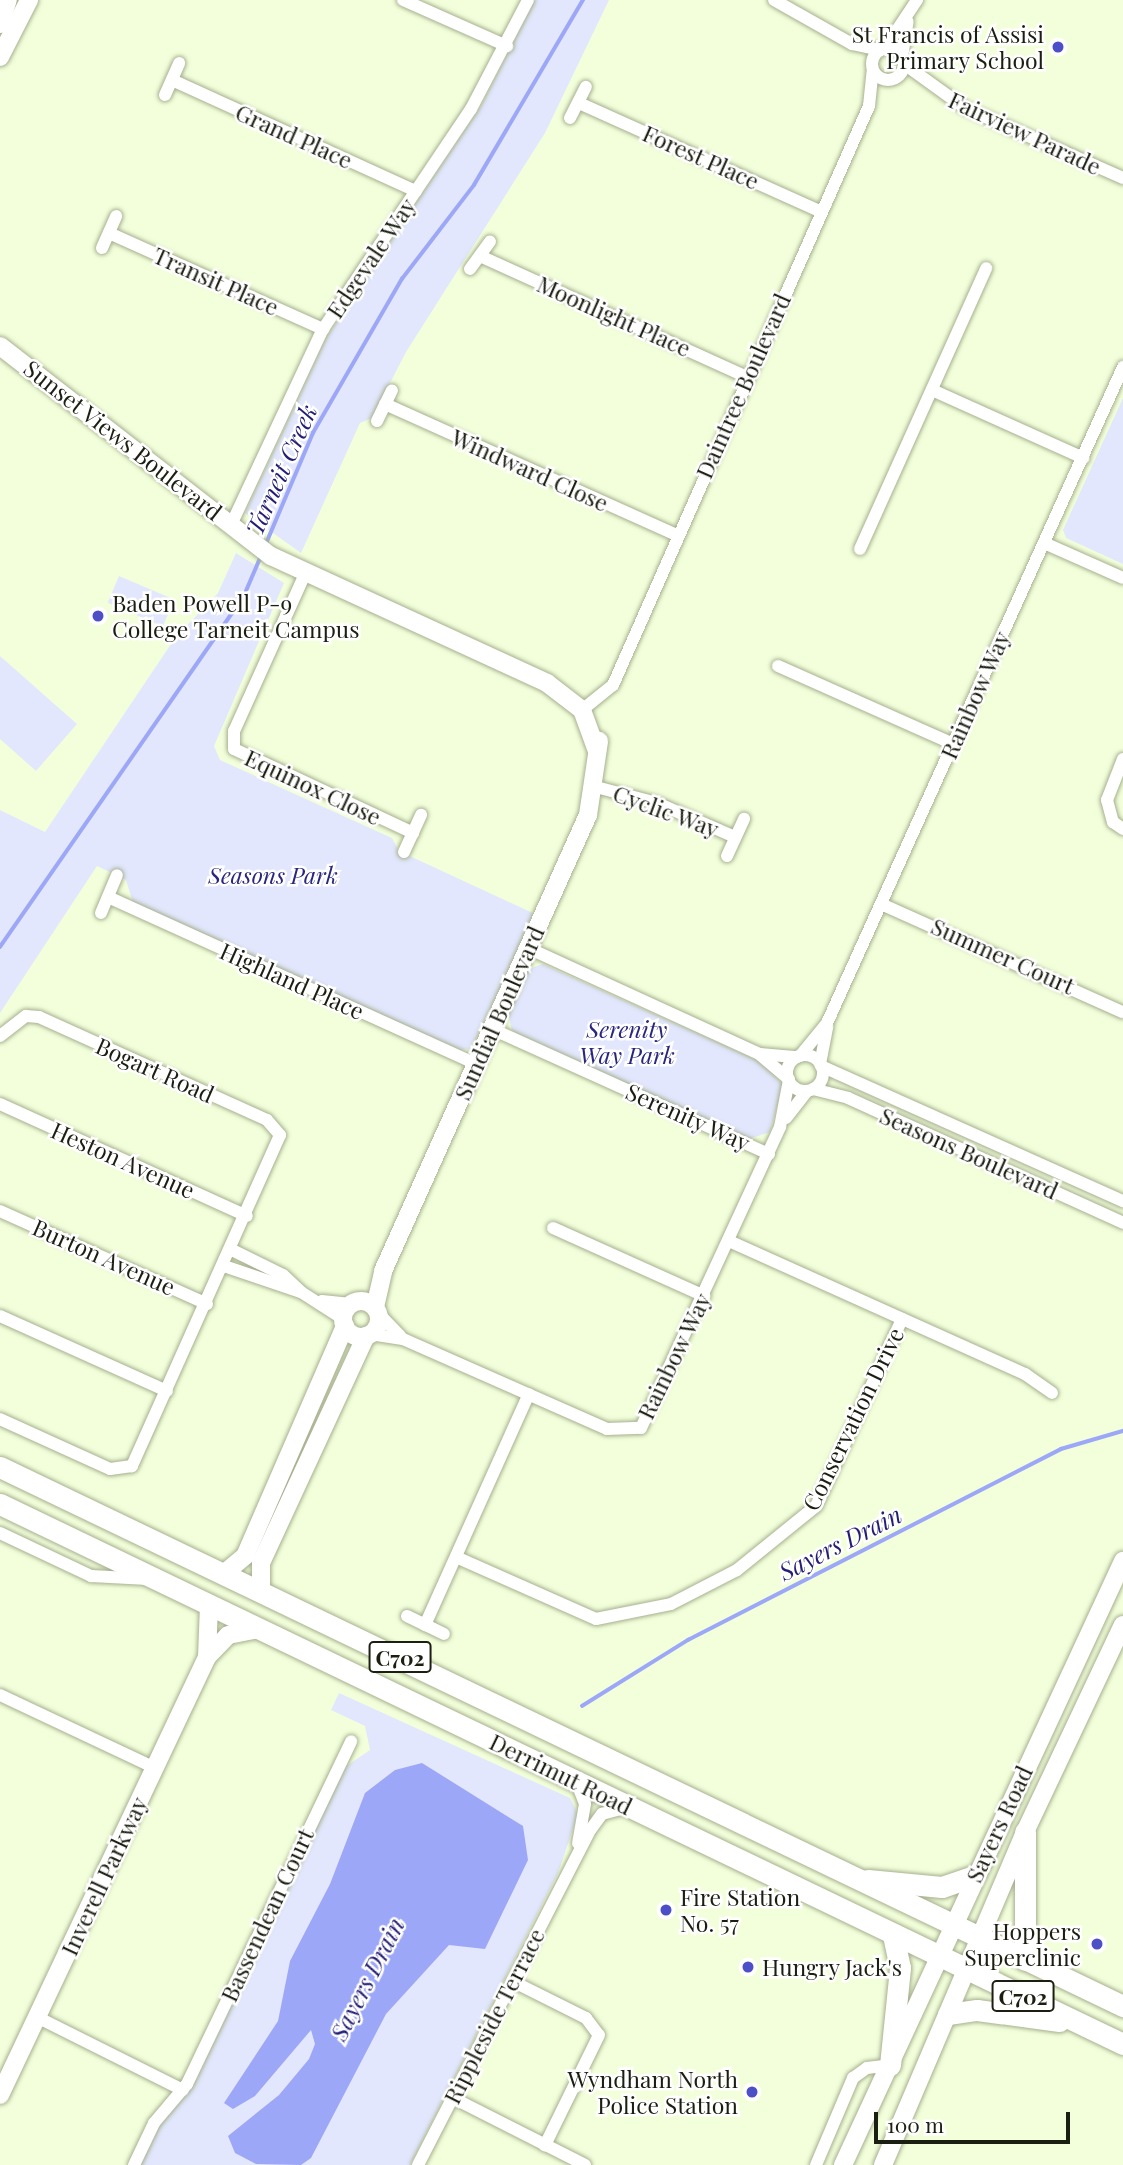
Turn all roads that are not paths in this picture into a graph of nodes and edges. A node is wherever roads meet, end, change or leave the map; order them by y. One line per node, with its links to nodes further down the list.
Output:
1 (8, 0): 8 (street)
2 (29, 0): 12 (street)
3 (403, 0): 10 (street)
4 (528, 0): 10 (street, Edgevale Way)
5 (774, 0): 9 (street)
6 (917, 0): 7 (street)
7 (909, 17): 11 (street); 13 (street)
8 (0, 24)
9 (852, 44): 11 (street); 15 (street)
10 (507, 46): 25 (street, Edgevale Way)
11 (883, 49): 13 (street, Fairview Parade); 15 (street)
12 (0, 57)
13 (903, 60): 17 (street, Daintree Boulevard); 18 (street, Fairview Parade)
14 (179, 63): 16 (street)
15 (872, 68): 17 (street, Fairview Parade); 22 (street, Daintree Boulevard)
16 (172, 80): 20 (street); 25 (street, Grand Place)
17 (892, 80): 18 (street, Fairview Parade); 22 (street, Daintree Boulevard)
18 (928, 86): 24 (street, Fairview Parade)
19 (586, 87): 21 (street)
20 (165, 95)
21 (579, 103): 23 (street); 26 (street, Forest Place)
22 (869, 106): 26 (street, Daintree Boulevard)
23 (570, 118)
24 (1123, 178)
25 (416, 191): 34 (street, Edgevale Way)
26 (822, 212): 37 (street, Daintree Boulevard)
27 (116, 216): 28 (street)
28 (109, 233): 30 (street); 34 (street, Transit Place)
29 (490, 241): 31 (street)
30 (102, 247)
31 (480, 256): 33 (street); 37 (street, Moonlight Place)
32 (986, 268): 39 (street)
33 (470, 269)
34 (323, 329): 43 (street, Edgevale Way)
35 (0, 346): 43 (street, Sunset Views Boulevard)
36 (1123, 367): 42 (street, Rainbow Way)
37 (747, 377): 44 (street, Daintree Boulevard)
38 (392, 390): 40 (street)
39 (932, 390): 42 (street); 46 (street)
40 (385, 404): 41 (street); 44 (street, Windward Close)
41 (377, 421)
42 (1083, 458): 45 (street, Rainbow Way)
43 (231, 525): 47 (street, Sunset Views Boulevard)
44 (676, 536): 50 (street, Daintree Boulevard)
45 (1044, 543): 48 (street); 51 (street, Rainbow Way)
46 (860, 550)
47 (305, 573): 50 (street, Sunset Views Boulevard); 57 (street, Equinox Close)
48 (1123, 578)
49 (778, 666): 51 (street)
50 (588, 705): 53 (street, Sundial Boulevard)
51 (953, 744): 63 (street, Rainbow Way)
52 (1123, 760): 56 (street)
53 (596, 787): 58 (street, Cyclic Way); 65 (street, Sundial Boulevard)
54 (421, 814): 57 (street)
55 (744, 819): 58 (street, Cyclic Way)
56 (1123, 830)
57 (412, 833): 59 (street)
58 (736, 837): 60 (street, Cyclic Way)
59 (404, 852)
60 (727, 856)
61 (117, 875): 62 (street)
62 (108, 897): 64 (street); 72 (street, Highland Place)
63 (881, 904): 66 (street, Summer Court); 67 (street, Rainbow Way)
64 (101, 913)
65 (528, 948): 68 (street, Sundial Boulevard); 70 (street)
66 (1123, 1012)
67 (827, 1023): 71 (street, Rainbow Way); 73 (street, Rainbow Way)
68 (492, 1029): 72 (street, Sundial Boulevard); 78 (street, Serenity Way)
69 (0, 1035): 81 (street, Bogart Road)
70 (760, 1054): 71 (street); 74 (street)
71 (799, 1057): 73 (street, Seasons Boulevard); 74 (street, Rainbow Way)
72 (476, 1064): 92 (street, Sundial Boulevard)
73 (821, 1065): 75 (street, Rainbow Way); 79 (street, Seasons Boulevard)
74 (789, 1079): 75 (street, Seasons Boulevard); 77 (street, Rainbow Way)
75 (810, 1090): 77 (street, Rainbow Way); 82 (street, Seasons Boulevard)
76 (0, 1104): 81 (street, Heston Avenue)
77 (780, 1127): 78 (street, Rainbow Way)
78 (769, 1154): 84 (street, Rainbow Way)
79 (1123, 1201)
80 (0, 1211): 91 (street, Burton Avenue)
81 (247, 1216): 85 (street)
82 (1123, 1223)
83 (553, 1228): 90 (street)
84 (729, 1241): 90 (street, Rainbow Way); 94 (street, Conservation Drive)
85 (232, 1250): 86 (street); 87 (street)
86 (225, 1266): 88 (street); 91 (street)
87 (269, 1268): 88 (street); 89 (street)
88 (262, 1283): 89 (street)
89 (301, 1292): 92 (street)
90 (704, 1296): 99 (street, Rainbow Way)
91 (207, 1304): 97 (street)
92 (359, 1312): 95 (street); 95 (street); 96 (street, Rainbow Way); 106 (street, Sundial Boulevard)
93 (0, 1316): 97 (street)
94 (902, 1319): 98 (street); 104 (street, Conservation Drive)
95 (368, 1335): 96 (street, Rainbow Way); 108 (street)
96 (403, 1339): 99 (street, Rainbow Way)
97 (167, 1391): 100 (street)
98 (1052, 1393)
99 (529, 1394): 104 (street)
100 (0, 1419)
101 (0, 1467): 106 (highway, Derrimut Road / C702)
102 (0, 1504): 107 (highway, Derrimut Road / C702)
103 (0, 1533): 107 (street)
104 (456, 1557): 111 (street)
105 (1123, 1561): 113 (street, Sayers Road)
106 (226, 1572): 108 (highway, Derrimut Road / C702)
107 (155, 1579): 109 (highway, Derrimut Road / C702)
108 (261, 1589): 125 (highway, Derrimut Road / C702)
109 (209, 1605): 112 (highway, Derrimut Road / C702); 116 (street, Inverell Parkway)
110 (407, 1616): 111 (street)
111 (425, 1625): 115 (street)
112 (260, 1629): 116 (street, Inverell Parkway); 120 (highway, Derrimut Road / C702)
113 (1089, 1630): 114 (street); 124 (street, Sayers Road)
114 (1119, 1633): 122 (street, Sayers Road)
115 (444, 1634)
116 (207, 1657): 119 (street, Inverell Parkway)
117 (1, 1697): 119 (street)
118 (351, 1741): 139 (street, Bassendean Court)
119 (155, 1768): 135 (street, Inverell Parkway)
120 (576, 1781): 121 (highway, Derrimut Road / C702); 123 (street, Rippleside Terrace)
121 (629, 1807): 123 (street, Rippleside Terrace); 127 (highway, Derrimut Road / C702)
122 (1026, 1832): 128 (street, Sayers Road); 130 (highway)
123 (570, 1866): 132 (street, Rippleside Terrace)
124 (974, 1876): 125 (highway); 126 (street, Sayers Road)
125 (852, 1879): 126 (highway, Derrimut Road / C702)
126 (952, 1926): 128 (highway, Derrimut Road / C702); 129 (street, Sayers Road)
127 (893, 1934): 129 (highway, Derrimut Road / C702); 138 (highway)
128 (980, 1939): 130 (highway, Derrimut Road / C702); 131 (street, Sayers Road)
129 (938, 1957): 131 (highway, Derrimut Road / C702); 138 (street, Sayers Road)
130 (1025, 1960): 133 (highway, Derrimut Road / C702)
131 (967, 1970): 134 (street, Sayers Road); 136 (highway, Derrimut Road / C702)
132 (512, 1980): 141 (street, Rippleside Terrace); 142 (street)
133 (1123, 2006)
134 (948, 2014): 136 (highway); 148 (street, Sayers Road)
135 (37, 2017): 139 (street); 140 (street, Inverell Parkway)
136 (1079, 2023): 137 (highway, Derrimut Road / C702)
137 (1123, 2044)
138 (890, 2065): 146 (street); 147 (street, Sayers Road)
139 (183, 2090): 143 (street, Bassendean Court)
140 (0, 2095)
141 (453, 2098): 142 (street); 144 (street, Rippleside Terrace)
142 (545, 2145): 145 (street)
143 (134, 2165)
144 (418, 2165)
145 (585, 2165)
146 (816, 2165)
147 (843, 2165)
148 (883, 2165)

